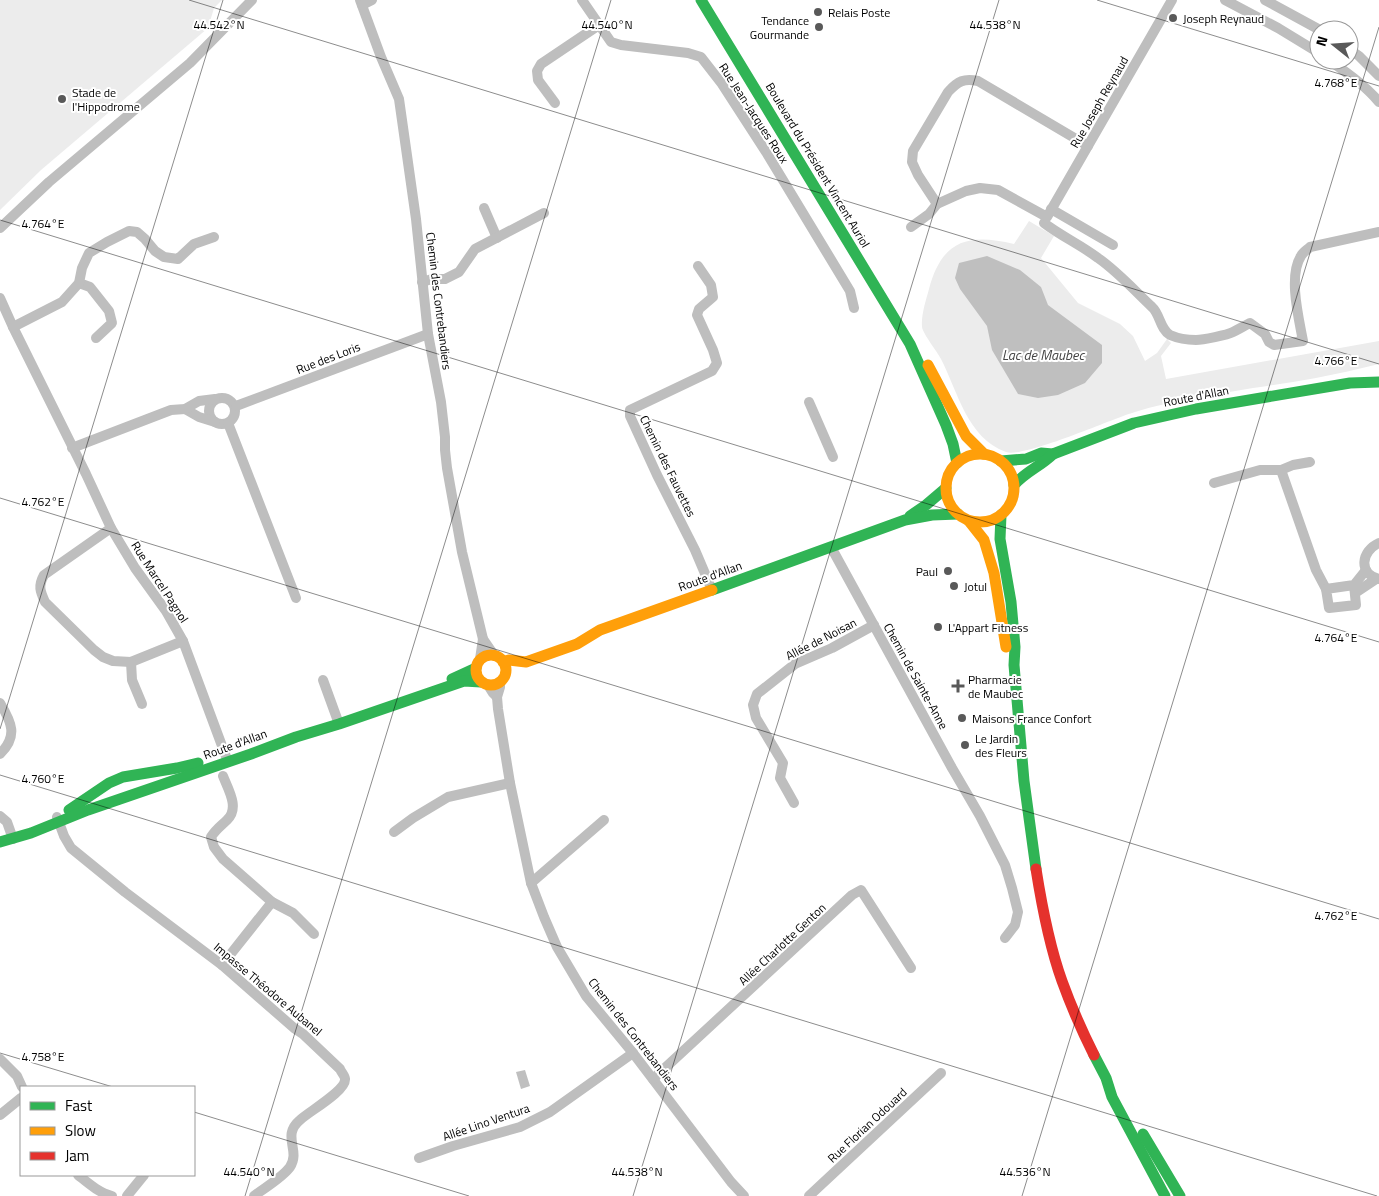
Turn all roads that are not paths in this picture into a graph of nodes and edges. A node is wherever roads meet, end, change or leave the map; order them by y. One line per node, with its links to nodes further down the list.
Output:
1 (252, 0): 22 (street)
2 (582, 0): 9 (street, Rue Jean-Jacques Roux)
3 (701, 0): 35 (street, Boulevard du Président Vincent Auriol)
4 (1172, 0): 16 (street, Rue Joseph Reynaud)
5 (1225, 0): 10 (street)
6 (1266, 0): 8 (street)
7 (364, 2): 28 (street, Chemin des Contrebandiers)
8 (1309, 24)
9 (599, 25): 15 (street); 31 (street, Rue Jean-Jacques Roux)
10 (1309, 47)
11 (1359, 56): 13 (street)
12 (1343, 70): 14 (street)
13 (1379, 76)
14 (1379, 102)
15 (555, 103)
16 (1088, 146): 17 (street); 20 (street, Rue Joseph Reynaud)
17 (937, 204): 20 (street); 21 (street)
18 (484, 208): 25 (street)
19 (544, 213): 25 (street)
20 (1047, 217): 23 (street); 26 (street)
21 (911, 226)
22 (0, 228)
23 (1379, 232)
24 (214, 237): 29 (street)
25 (497, 238): 28 (street)
26 (1113, 245)
27 (698, 266): 67 (street, Chemin des Fauvettes)
28 (422, 282): 33 (street, Chemin des Contrebandiers)
29 (79, 283): 32 (street); 34 (street)
30 (0, 298): 32 (street, Rue Marcel Pagnol)
31 (854, 308)
32 (13, 327): 45 (street, Rue Marcel Pagnol)
33 (428, 334): 41 (street, Rue des Loris); 70 (street, Chemin des Contrebandiers)
34 (96, 338)
35 (910, 344): 46 (street, Boulevard du Président Vincent Auriol); 51 (street, Boulevard du Président Vincent Auriol)
36 (1379, 374): 38 (street, Route d'Allan)
37 (1379, 382): 38 (street, Route d'Allan)
38 (1350, 383): 47 (street, Route d'Allan)
39 (215, 400): 41 (street); 42 (street); 43 (street)
40 (809, 402): 48 (street)
41 (236, 406): 44 (street)
42 (185, 409): 43 (street); 45 (street)
43 (214, 422): 44 (street)
44 (228, 424): 68 (street)
45 (72, 448): 60 (street, Rue Marcel Pagnol)
46 (984, 454): 49 (street); 51 (street)
47 (1053, 454): 49 (street, Route d'Allan); 54 (street, Route d'Allan)
48 (833, 457)
49 (1001, 462): 54 (street)
50 (1310, 462): 52 (street)
51 (957, 463): 55 (street)
52 (1280, 470): 53 (street); 65 (street)
53 (1214, 483)
54 (1014, 485): 57 (street)
55 (946, 488): 56 (street); 58 (street, Route d'Allan)
56 (958, 514): 58 (street, Route d'Allan); 59 (street)
57 (1002, 515): 59 (street); 74 (street)
58 (905, 520): 62 (street, Route d'Allan)
59 (969, 521): 74 (street)
60 (111, 528): 71 (street, Rue Marcel Pagnol); 72 (street)
61 (1379, 543): 63 (street)
62 (831, 548): 67 (street, Route d'Allan); 69 (street, Chemin de Sainte-Anne)
63 (1366, 570): 64 (street); 66 (street)
64 (1377, 579): 66 (street)
65 (1326, 589): 66 (street); 66 (street)
66 (1355, 589)
67 (712, 590): 75 (street, Route d'Allan)
68 (296, 598)
69 (874, 626): 86 (street, Allée de Noisan); 96 (street, Chemin de Sainte-Anne)
70 (483, 639): 73 (street, Chemin des Contrebandiers); 75 (street, Chemin des Contrebandiers)
71 (182, 641): 72 (street); 83 (street, Rue Marcel Pagnol)
72 (131, 662): 80 (street)
73 (478, 663): 75 (street); 77 (street); 81 (street, Route d'Allan)
74 (1014, 664): 103 (street)
75 (501, 668): 77 (street); 78 (street, Chemin des Contrebandiers)
76 (323, 680): 81 (street)
77 (485, 683): 78 (street, Chemin des Contrebandiers); 81 (street, Route d'Allan)
78 (497, 697): 85 (street, Chemin des Contrebandiers)
79 (0, 703): 82 (street)
80 (142, 704)
81 (338, 721): 83 (street, Route d'Allan)
82 (0, 754)
83 (226, 759): 88 (street, Route d'Allan); 88 (street, Route d'Allan)
84 (222, 776): 94 (street)
85 (510, 783): 90 (street); 93 (street, Chemin des Contrebandiers)
86 (794, 803)
87 (0, 816): 91 (street)
88 (58, 819): 91 (street, Route d'Allan); 97 (street, Impasse Théodore Aubanel)
89 (604, 820): 93 (street)
90 (394, 832)
91 (8, 835): 92 (street, Route d'Allan)
92 (0, 842)
93 (531, 882): 99 (street, Chemin des Contrebandiers)
94 (272, 902): 95 (street); 97 (street)
95 (314, 934)
96 (1005, 938)
97 (222, 965): 112 (street, Impasse Théodore Aubanel)
98 (911, 968): 102 (street, Allée Charlotte Genton)
99 (633, 1053): 102 (street, Chemin des Contrebandiers); 107 (street, Allée Lino Ventura)
100 (0, 1060): 104 (street)
101 (941, 1073): 114 (street, Rue Florian Odouard)
102 (653, 1080): 113 (street, Chemin des Contrebandiers)
103 (1110, 1084): 115 (street); 116 (street)
104 (21, 1086)
105 (20, 1099): 106 (street)
106 (0, 1115)
107 (419, 1158)
108 (79, 1176): 110 (street)
109 (143, 1176): 111 (street)
110 (112, 1196)
111 (128, 1196)
112 (254, 1196)
113 (744, 1196)
114 (809, 1196)
115 (1166, 1196)
116 (1180, 1196)

